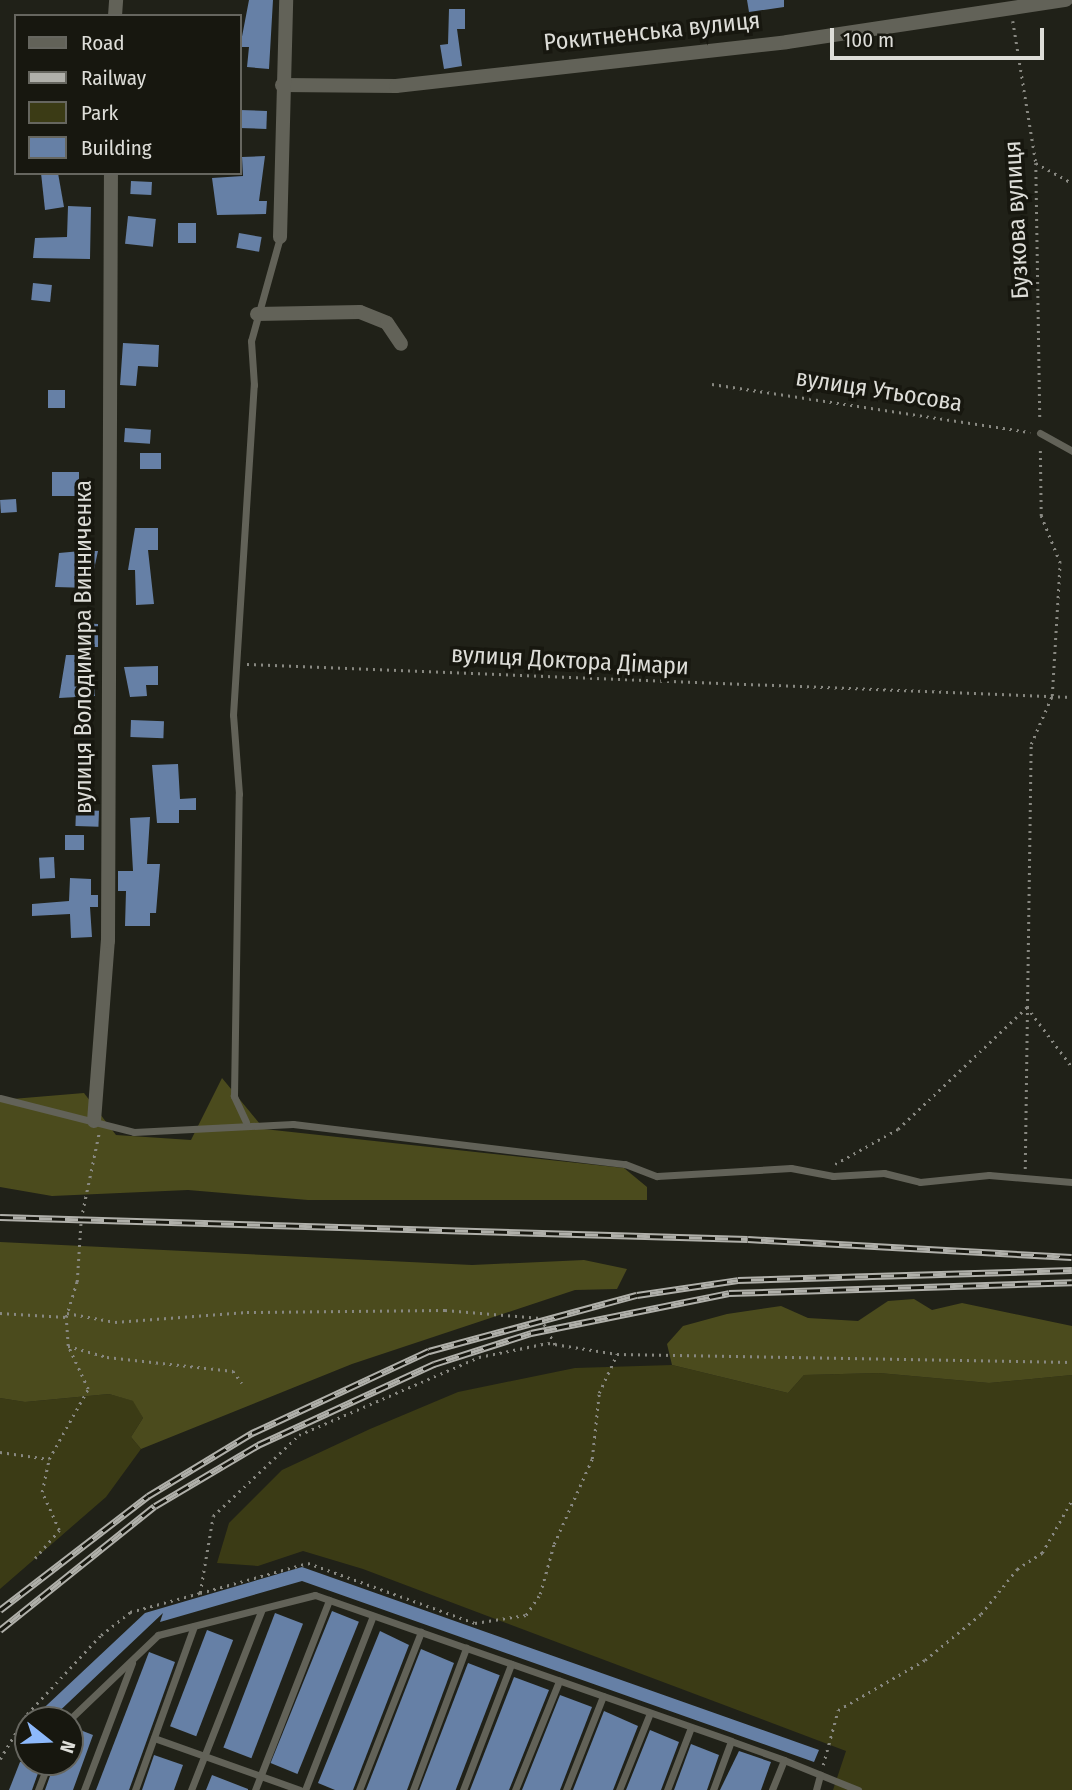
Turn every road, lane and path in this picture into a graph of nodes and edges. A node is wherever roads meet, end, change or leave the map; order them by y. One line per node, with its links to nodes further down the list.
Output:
1 (286, 0): 5 (street)
2 (1066, 0): 3 (street, Рокитненська вулиця)
3 (1028, 2): 4 (street, Рокитненська вулиця)
4 (1010, 7): 5 (street, Рокитненська вулиця); 6 (path, Бузкова вулиця)
5 (282, 85): 9 (street)
6 (1036, 163): 8 (path); 13 (path, Бузкова вулиця)
7 (111, 175): 21 (street, вулиця Володимира Винниченка)
8 (1072, 183)
9 (280, 237): 10 (lane)
10 (257, 314): 11 (street); 15 (lane)
11 (401, 344)
12 (712, 384): 13 (path, вулиця Утьосова)
13 (1040, 433): 14 (lane); 16 (path, Бузкова вулиця)
14 (1072, 451)
15 (236, 664): 16 (path, вулиця Доктора Дімари); 22 (lane)
16 (1052, 696): 17 (path); 18 (path)
17 (1072, 697)
18 (1027, 1007): 19 (path); 23 (path); 24 (path)
19 (1072, 1068)
20 (0, 1098): 21 (lane)
21 (98, 1122): 22 (lane); 27 (path)
22 (246, 1122): 23 (lane)
23 (813, 1172): 24 (lane)
24 (1024, 1180): 25 (lane)
25 (1072, 1182)
26 (0, 1313): 27 (path)
27 (66, 1315): 28 (path); 29 (path)
28 (68, 1346): 32 (path); 34 (path)
29 (556, 1346): 30 (path); 37 (path)
30 (617, 1354): 31 (path); 37 (path)
31 (1072, 1362)
32 (242, 1383)
33 (0, 1452): 34 (path)
34 (48, 1458): 36 (path)
35 (1072, 1500): 56 (path)
36 (35, 1558)
37 (200, 1593): 54 (path)
38 (329, 1600): 39 (lane); 40 (lane); 57 (lane)
39 (262, 1609): 41 (lane); 53 (lane)
40 (373, 1616): 42 (lane); 63 (lane)
41 (194, 1626): 44 (lane); 51 (lane)
42 (421, 1632): 43 (lane); 64 (lane)
43 (466, 1648): 45 (lane); 65 (lane)
44 (133, 1659): 48 (lane); 58 (lane)
45 (511, 1664): 46 (lane); 66 (lane)
46 (559, 1681): 47 (lane); 67 (lane)
47 (603, 1696): 49 (lane); 68 (lane)
48 (84, 1706)
49 (650, 1713): 50 (lane); 69 (lane)
50 (691, 1727): 52 (lane); 70 (lane)
51 (154, 1738): 53 (lane); 59 (lane)
52 (731, 1741): 55 (lane); 71 (lane)
53 (203, 1758): 57 (lane); 60 (lane)
54 (0, 1759)
55 (784, 1760): 56 (lane); 72 (lane)
56 (820, 1775): 73 (lane); 74 (lane)
57 (260, 1776): 61 (lane); 62 (lane)
58 (84, 1790)
59 (135, 1790)
60 (191, 1790)
61 (255, 1790)
62 (300, 1790)
63 (305, 1790)
64 (359, 1790)
65 (413, 1790)
66 (463, 1790)
67 (515, 1790)
68 (566, 1790)
69 (619, 1790)
70 (667, 1790)
71 (713, 1790)
72 (772, 1790)
73 (816, 1790)
74 (858, 1790)

